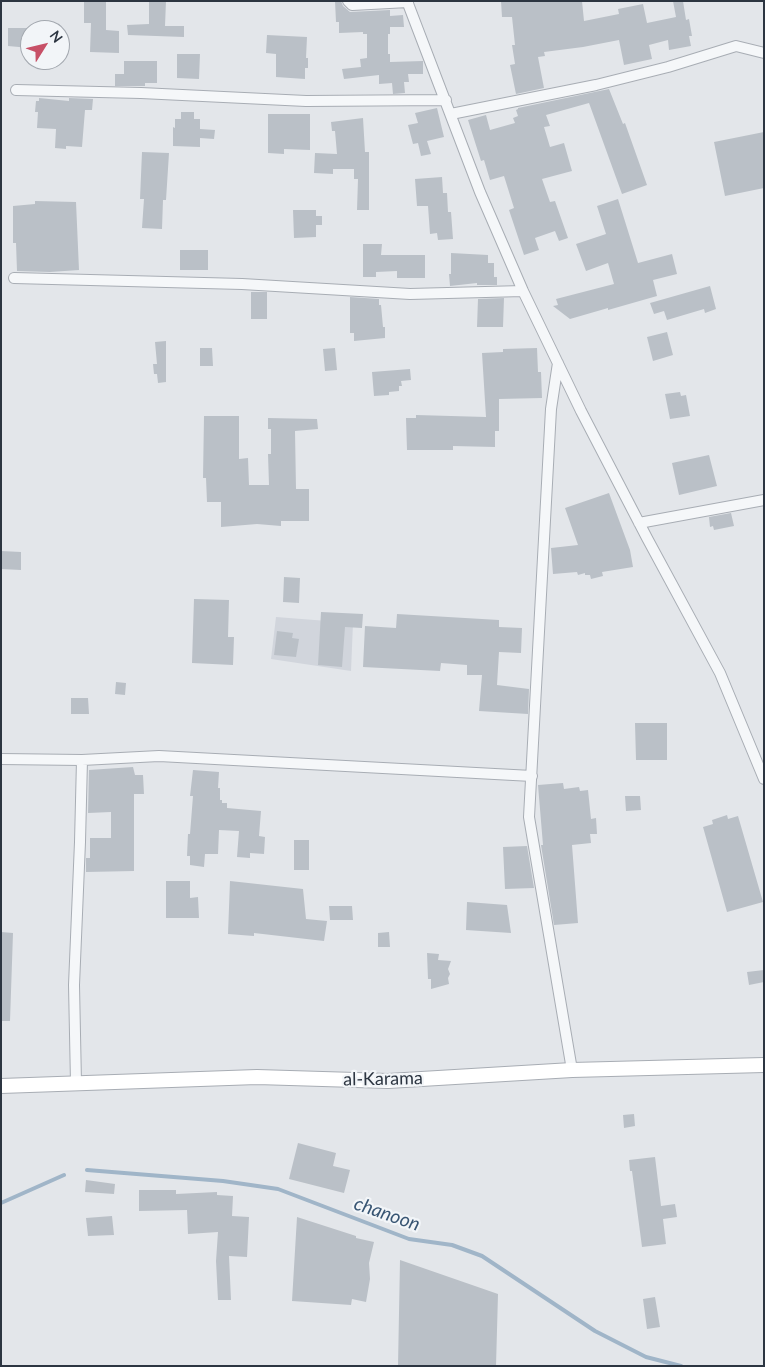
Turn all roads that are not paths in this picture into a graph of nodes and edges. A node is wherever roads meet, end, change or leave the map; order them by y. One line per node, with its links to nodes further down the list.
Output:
1 (348, 1): 2 (street)
2 (408, 2): 5 (street)
3 (764, 52): 6 (street)
4 (16, 90): 5 (street)
5 (446, 100): 6 (street)
6 (451, 114): 8 (street)
7 (14, 278): 8 (street)
8 (523, 291): 9 (street)
9 (558, 363): 11 (street); 14 (street)
10 (764, 500): 11 (street)
11 (639, 523): 15 (street)
12 (1, 759): 13 (street)
13 (82, 760): 14 (street); 18 (street)
14 (532, 776): 17 (street)
15 (764, 780)
16 (764, 1065): 17 (main road, al-Karama)
17 (572, 1070): 18 (main road, al-Karama)
18 (76, 1083): 19 (main road, al-Karama)
19 (1, 1086)

